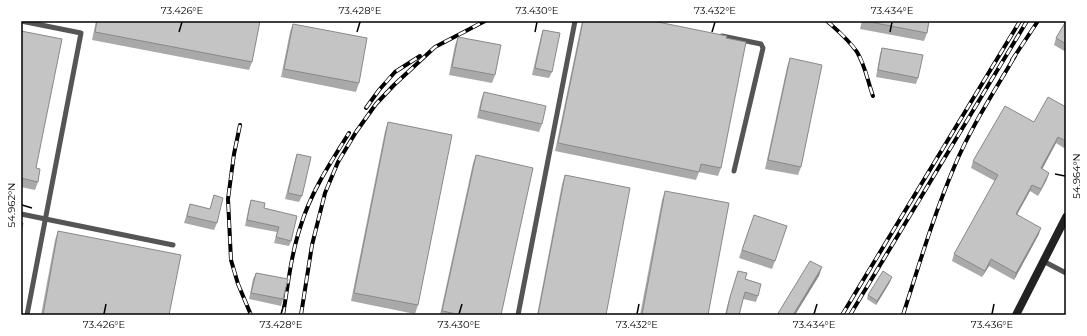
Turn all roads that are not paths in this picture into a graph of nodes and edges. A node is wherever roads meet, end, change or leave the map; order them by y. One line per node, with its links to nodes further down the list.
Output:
1 (21, 21): 7 (lane)
2 (575, 21): 12 (lane)
3 (716, 35): 4 (lane)
4 (734, 171)
5 (21, 214): 7 (lane)
6 (1066, 217): 9 (main road)
7 (45, 219): 8 (lane); 11 (lane)
8 (173, 245)
9 (1043, 262): 10 (lane); 13 (main road)
10 (1066, 272)
11 (27, 315)
12 (518, 315)
13 (1016, 315)

